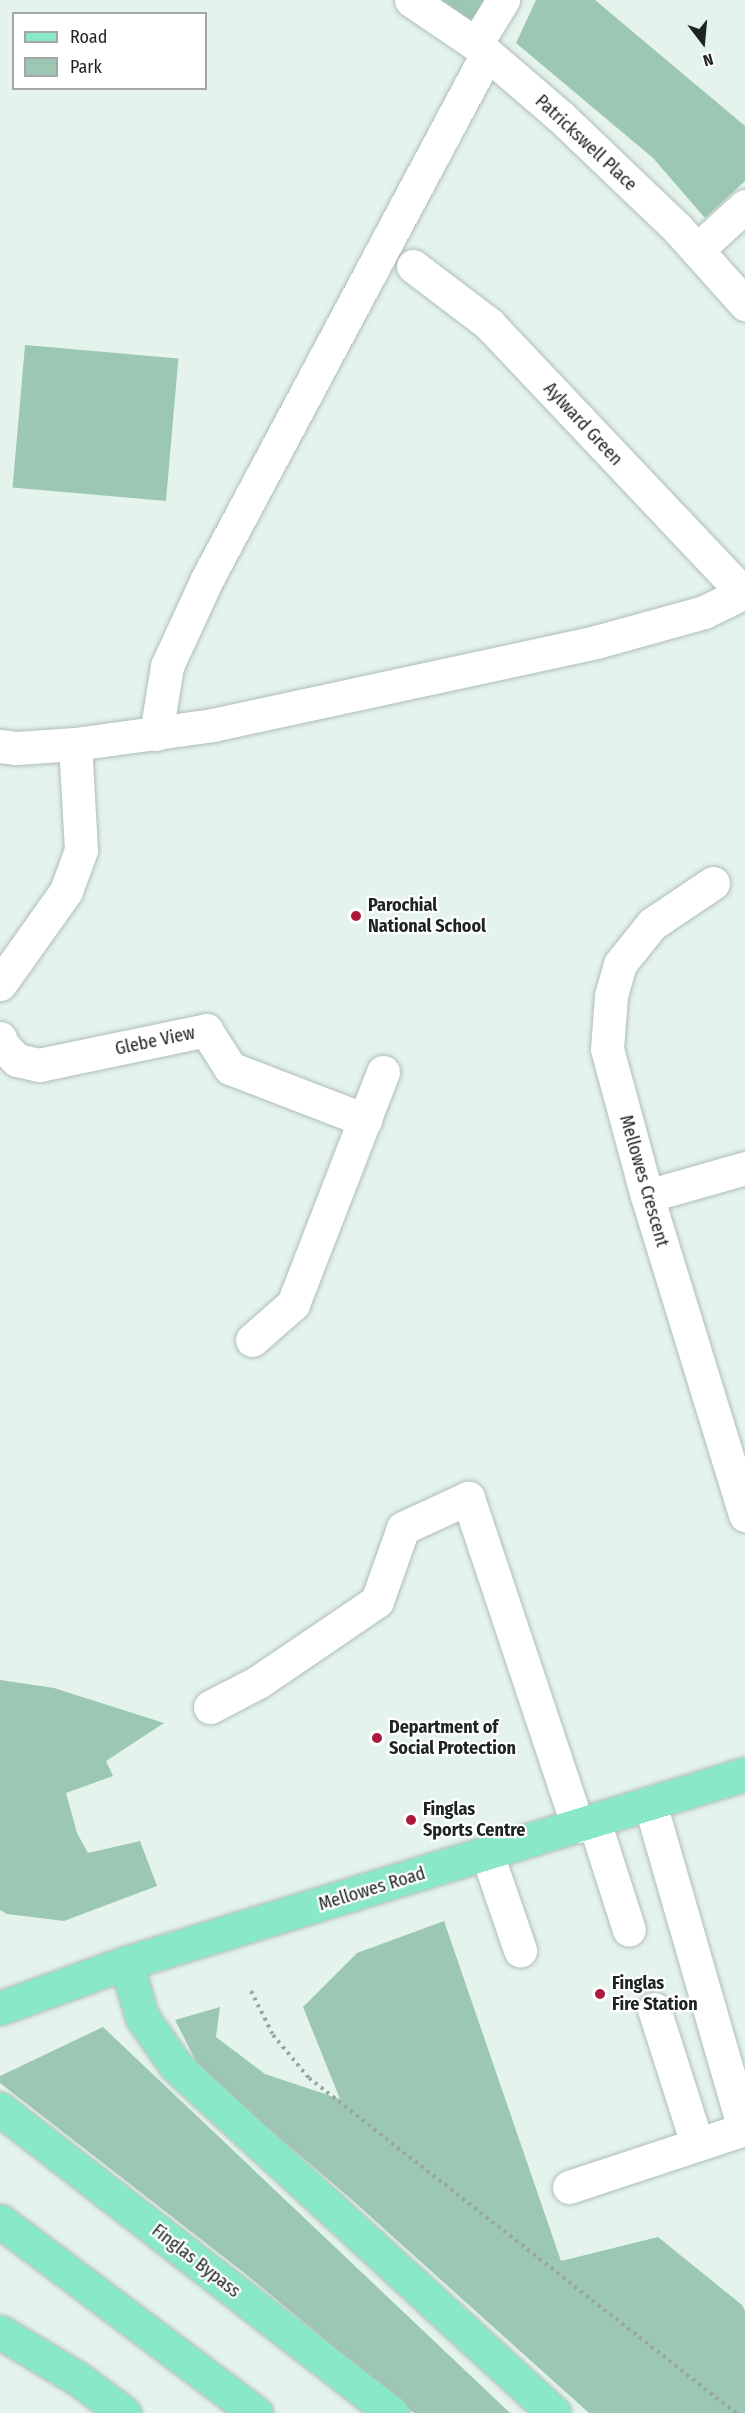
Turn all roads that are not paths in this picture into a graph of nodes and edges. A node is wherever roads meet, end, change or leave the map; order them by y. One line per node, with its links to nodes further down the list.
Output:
1 (411, 0): 3 (street, Patrickswell Place)
2 (504, 0): 3 (street)
3 (481, 49): 5 (street, Patrickswell Place); 9 (street)
4 (745, 206): 5 (street)
5 (697, 250): 7 (street, Patrickswell Place)
6 (413, 266): 8 (street, Aylward Green)
7 (745, 304)
8 (744, 593): 9 (street)
9 (156, 734): 10 (street)
10 (75, 744): 11 (street); 13 (street)
11 (0, 746)
12 (713, 883): 18 (street, Mellowes Crescent)
13 (0, 984)
14 (0, 1038): 16 (street, Glebe View)
15 (383, 1072): 16 (street)
16 (364, 1120): 19 (street)
17 (745, 1168): 18 (street)
18 (647, 1196): 20 (street, Mellowes Crescent)
19 (252, 1340)
20 (745, 1515)
21 (210, 1707): 24 (street)
22 (745, 1774): 23 (main road, Mellowes Road)
23 (650, 1804): 24 (main road, Mellowes Road); 32 (street)
24 (586, 1824): 25 (main road, Mellowes Road); 26 (street)
25 (487, 1854): 27 (street); 28 (main road, Mellowes Road)
26 (629, 1930)
27 (520, 1950)
28 (126, 1963): 29 (main road, Mellowes Road); 39 (main road)
29 (1, 2005)
30 (654, 2009): 32 (street)
31 (0, 2109): 38 (main road, Finglas Bypass)
32 (697, 2144): 33 (street)
33 (569, 2187)
34 (0, 2221): 37 (main road)
35 (0, 2332): 36 (main road)
36 (124, 2413)
37 (256, 2413)
38 (392, 2413)
39 (554, 2413)

